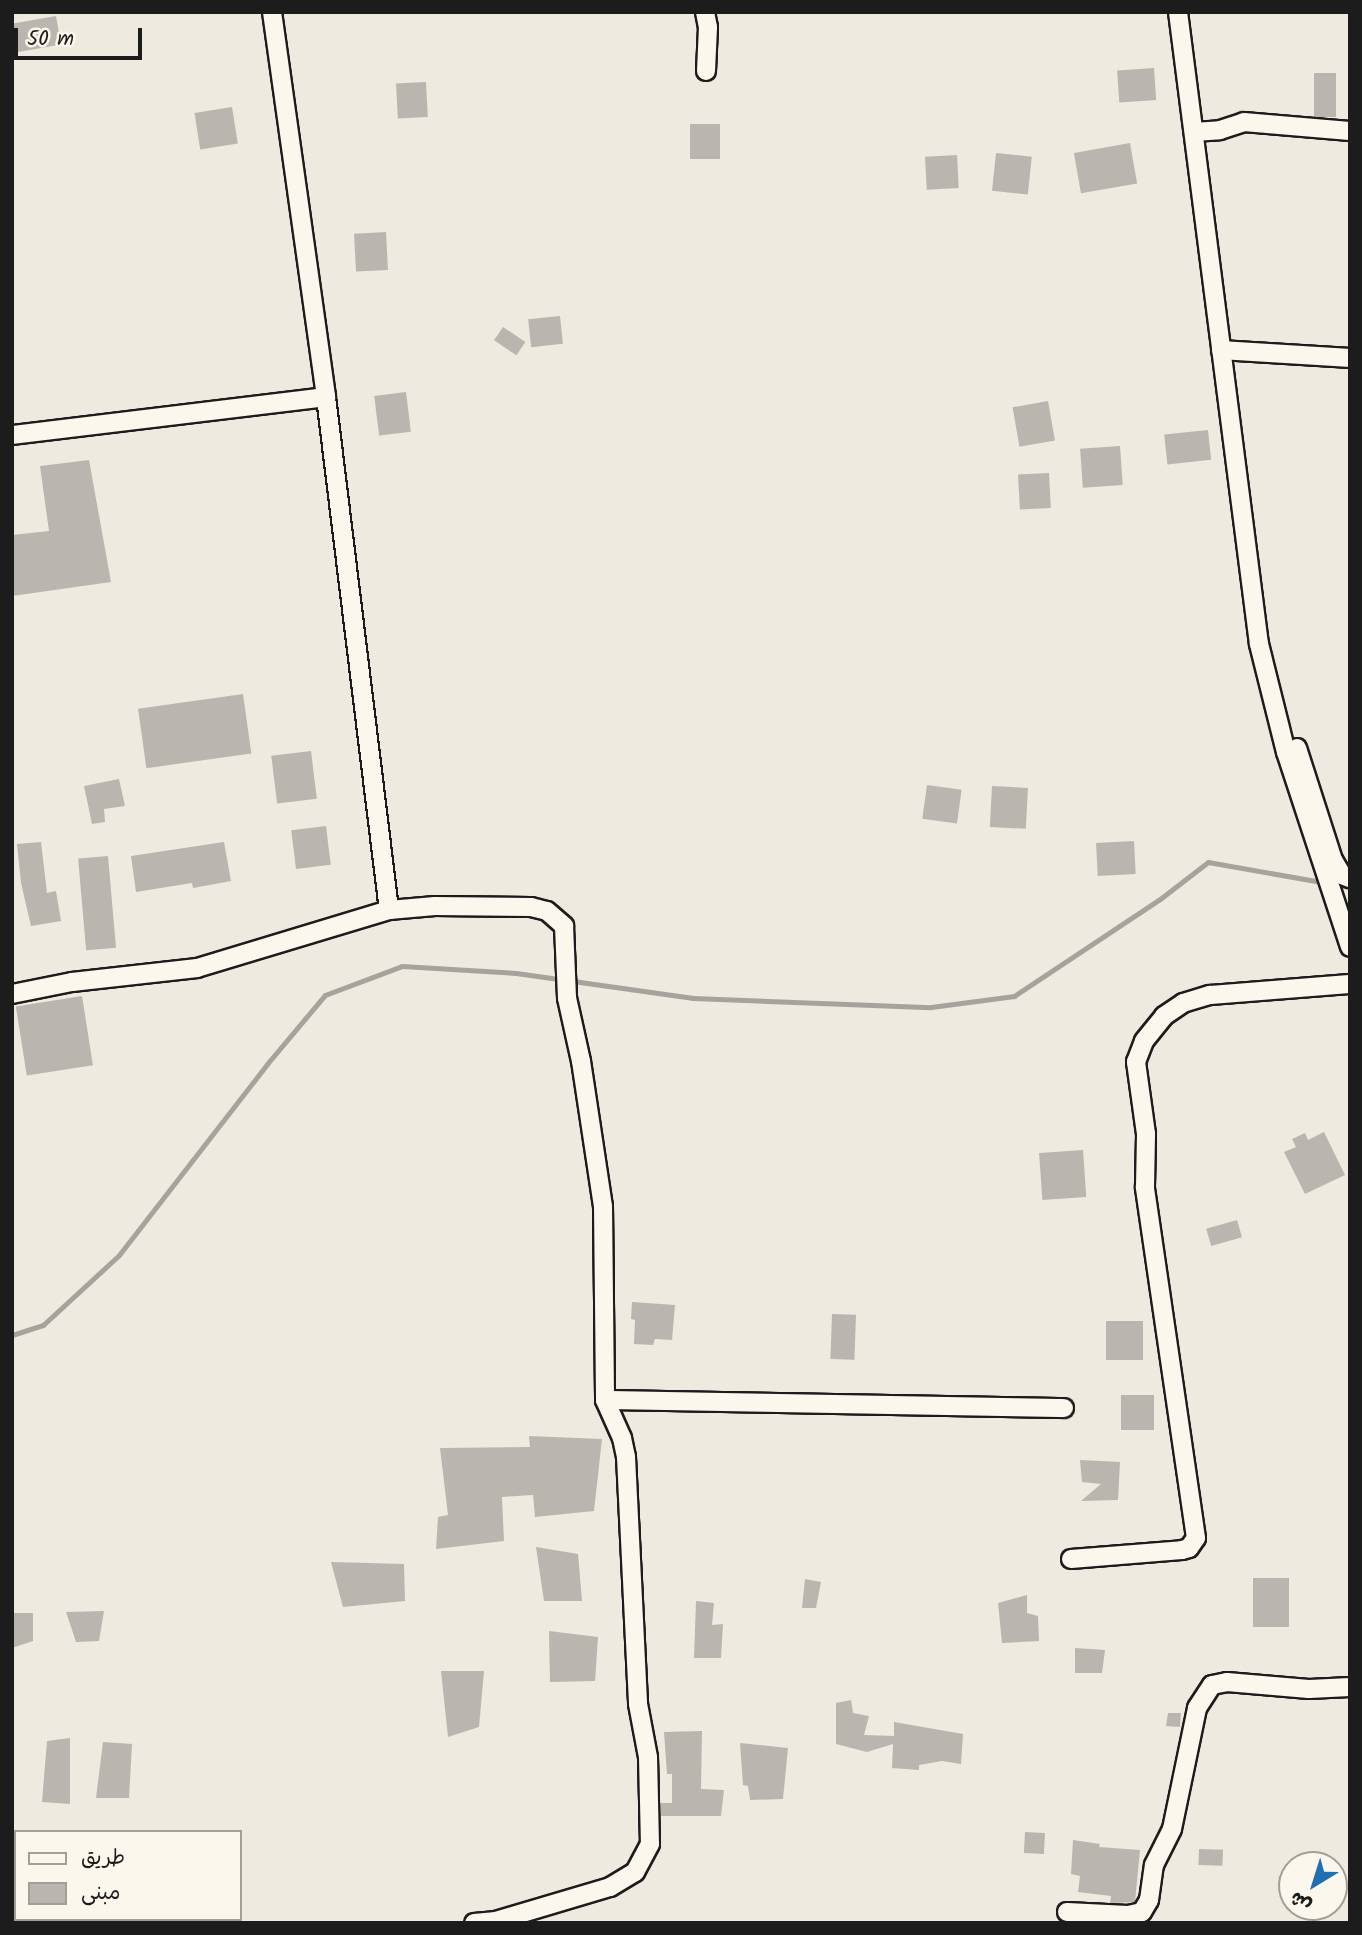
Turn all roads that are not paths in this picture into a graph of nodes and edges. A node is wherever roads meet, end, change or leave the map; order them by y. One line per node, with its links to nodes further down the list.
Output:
1 (272, 12): 9 (street)
2 (705, 12): 4 (street)
3 (1178, 12): 6 (street)
4 (706, 71)
5 (1350, 131): 6 (street)
6 (1195, 132): 7 (street)
7 (1221, 350): 8 (street); 11 (street)
8 (1350, 358)
9 (326, 397): 10 (street); 13 (street)
10 (12, 435)
11 (1259, 644): 12 (street); 14 (street)
12 (1350, 878)
13 (389, 910): 16 (street); 17 (street)
14 (1350, 947)
15 (1350, 984): 19 (street)
16 (12, 994)
17 (605, 1400): 18 (street); 22 (street)
18 (1064, 1408)
19 (1071, 1559)
20 (1350, 1687): 21 (street)
21 (1067, 1912)
22 (474, 1923)

